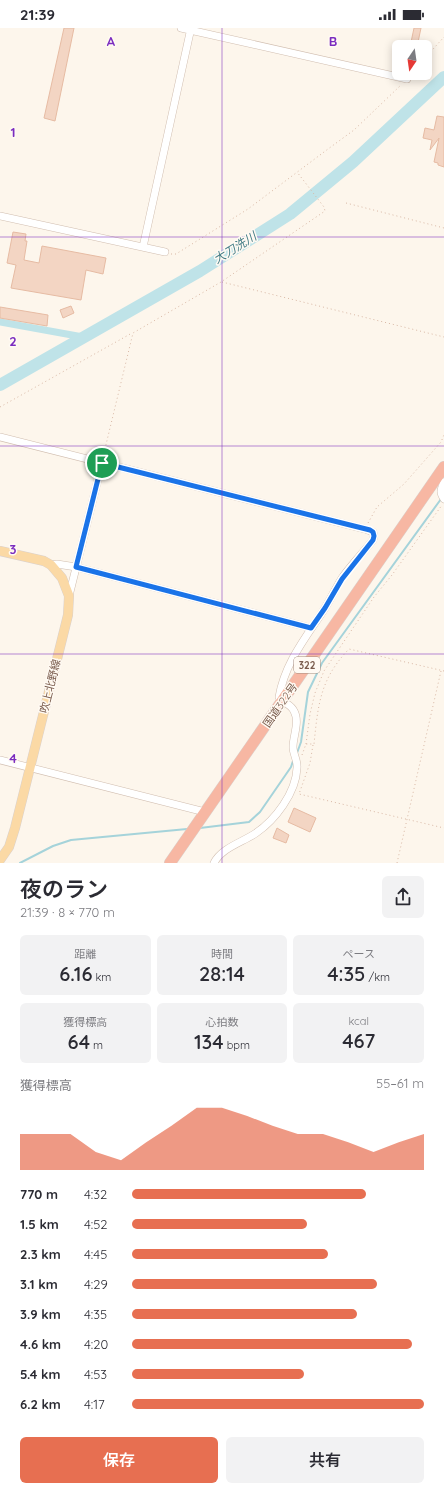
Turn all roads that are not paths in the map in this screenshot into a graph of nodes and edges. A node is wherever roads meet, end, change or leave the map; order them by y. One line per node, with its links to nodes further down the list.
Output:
1 (181, 28): 2 (street)
2 (190, 29): 3 (street); 5 (street)
3 (392, 75)
4 (0, 216): 5 (street)
5 (143, 247): 6 (street)
6 (165, 252)
7 (0, 437): 8 (street)
8 (102, 463): 14 (street); 16 (street)
9 (444, 467): 17 (highway, 国道322号 / 322)
10 (444, 482): 11 (street)
11 (444, 498)
12 (0, 550): 13 (main road)
13 (51, 565): 14 (street); 15 (main road, 吹上北野線)
14 (76, 567): 15 (street); 16 (street)
15 (69, 596): 19 (main road, 吹上北野線)
16 (311, 628): 17 (street)
17 (282, 702): 20 (highway, 国道322号 / 322); 23 (street)
18 (0, 760): 19 (street)
19 (29, 767): 20 (street); 21 (main road, 吹上北野線)
20 (205, 812): 22 (highway, 国道322号 / 322)
21 (0, 860)
22 (170, 863)
23 (214, 863)

